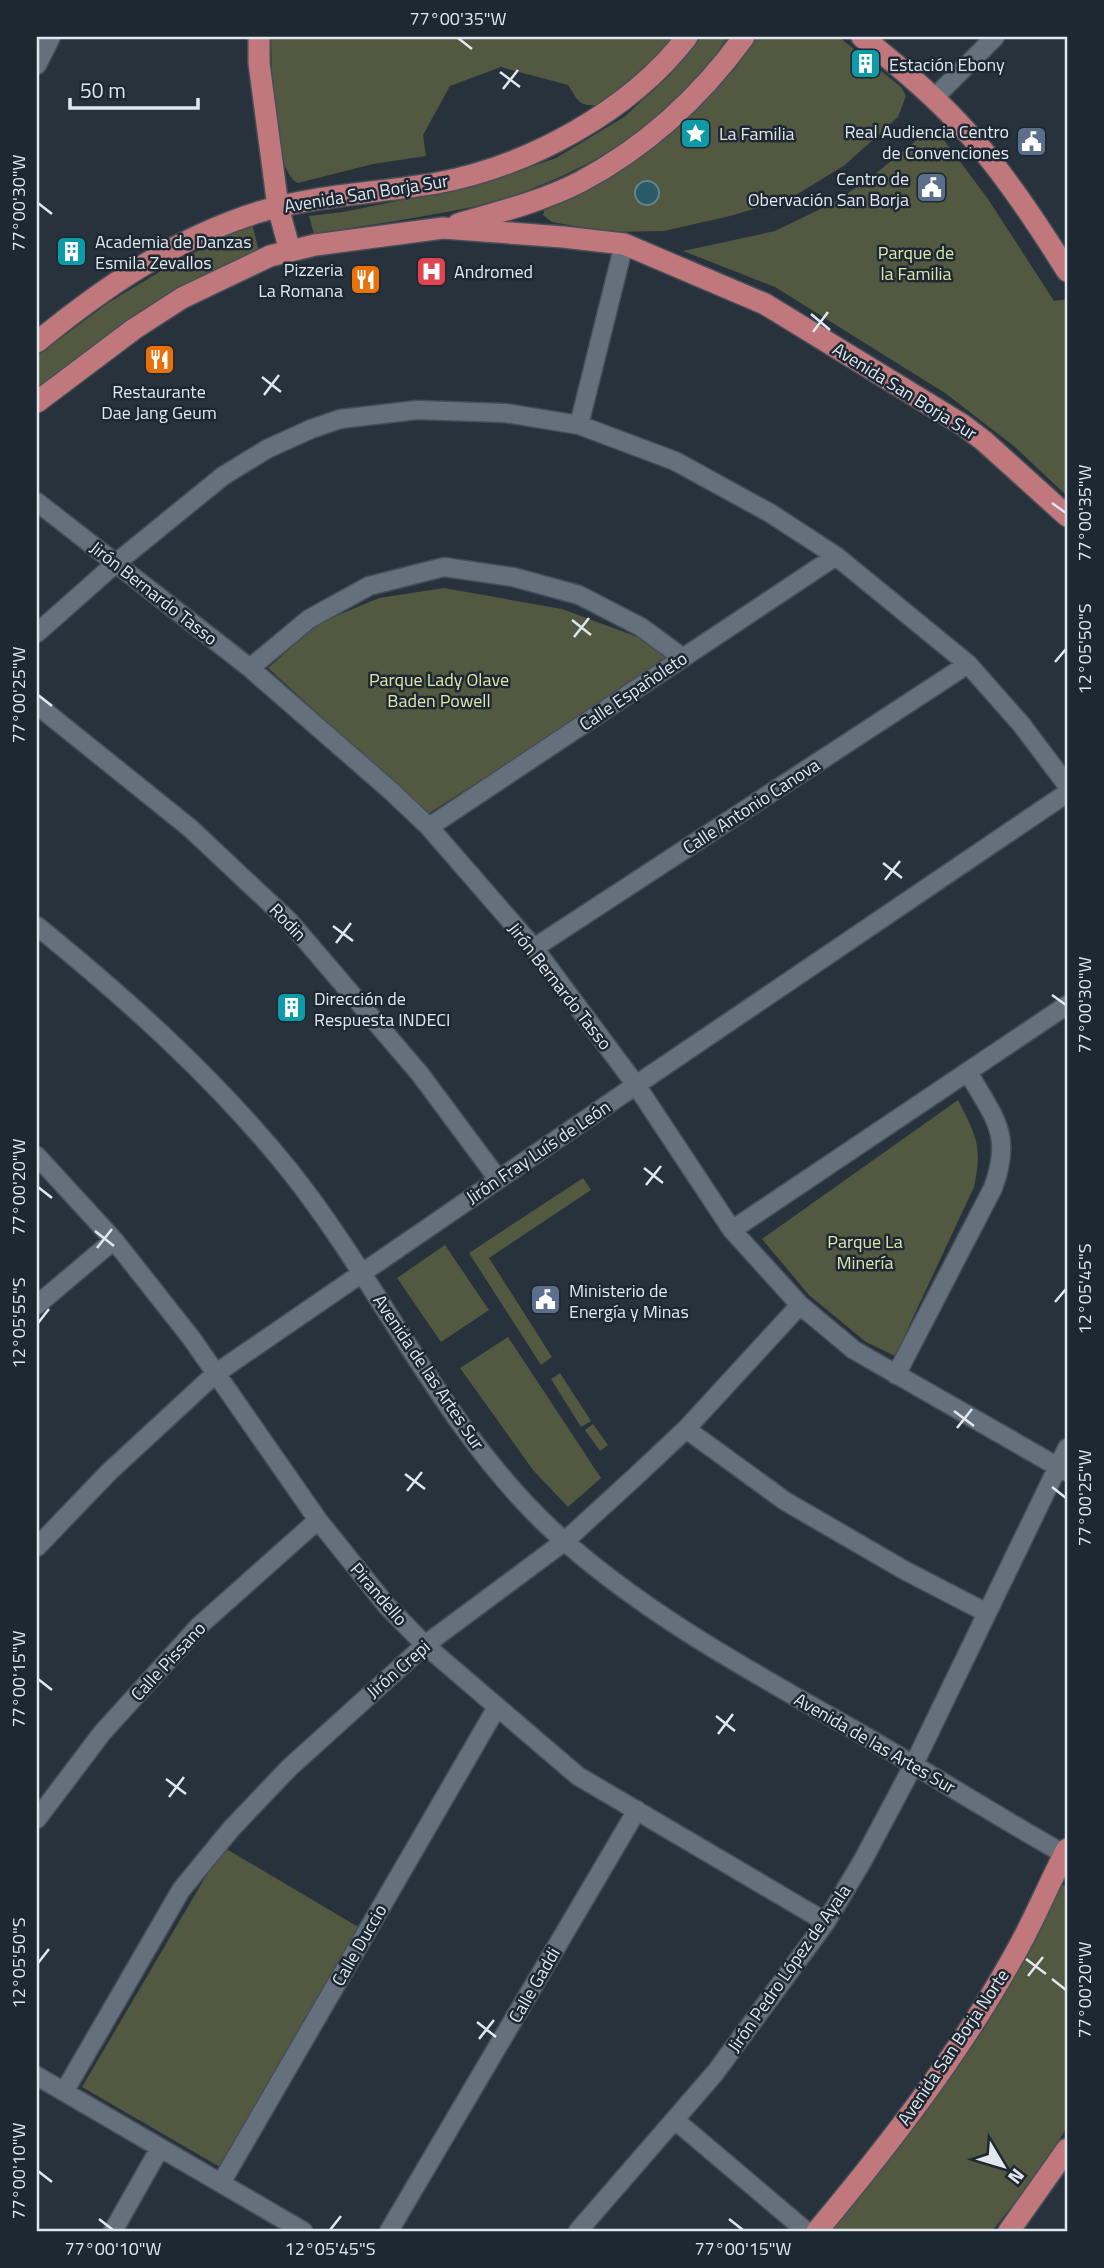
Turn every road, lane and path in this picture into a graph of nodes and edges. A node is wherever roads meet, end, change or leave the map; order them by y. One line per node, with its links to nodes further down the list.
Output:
1 (51, 37): 7 (street)
2 (259, 37): 9 (main road)
3 (687, 37): 9 (main road, Avenida San Borja Sur)
4 (744, 37): 10 (main road, Avenida San Borja Sur)
5 (862, 37): 8 (main road)
6 (995, 37): 8 (street)
7 (37, 65)
8 (934, 98): 13 (main road)
9 (278, 207): 12 (main road); 14 (main road, Avenida San Borja Sur)
10 (443, 228): 11 (main road, Avenida San Borja Sur); 12 (main road, Avenida San Borja Sur)
11 (624, 244): 16 (street); 18 (main road, Avenida San Borja Sur)
12 (290, 251): 15 (main road, Avenida San Borja Sur)
13 (1067, 271)
14 (37, 342)
15 (37, 402)
16 (579, 425): 19 (street); 20 (street)
17 (37, 502): 20 (street, Jirón Bernardo Tasso)
18 (1067, 516)
19 (836, 556): 22 (street, Calle Españoleto); 23 (street)
20 (116, 563): 21 (street); 24 (street, Jirón Bernardo Tasso)
21 (37, 633)
22 (682, 658): 24 (street); 28 (street, Calle Españoleto)
23 (968, 663): 26 (street); 30 (street, Calle Antonio Canova)
24 (250, 668): 28 (street, Jirón Bernardo Tasso)
25 (37, 705): 35 (street, Rodin)
26 (1067, 785)
27 (1067, 793): 33 (street, Jirón Fray Luís de León)
28 (429, 827): 30 (street, Jirón Bernardo Tasso)
29 (37, 926): 38 (street, Avenida de las Artes Sur)
30 (534, 948): 33 (street, Jirón Bernardo Tasso)
31 (1067, 1005): 32 (street)
32 (968, 1072): 36 (street); 42 (street)
33 (636, 1085): 35 (street, Jirón Fray Luís de León); 36 (street, Jirón Bernardo Tasso)
34 (37, 1156): 37 (street, Pirandello)
35 (498, 1179): 38 (street, Jirón Fray Luís de León)
36 (732, 1230): 40 (street, Jirón Bernardo Tasso)
37 (114, 1240): 39 (street); 41 (street, Pirandello)
38 (361, 1274): 41 (street, Jirón Fray Luís de León); 47 (street, Avenida de las Artes Sur)
39 (37, 1305)
40 (800, 1305): 42 (street, Jirón Bernardo Tasso); 43 (street, Jirón Crepi)
41 (215, 1374): 46 (street, Pirandello); 48 (street, Jirón Fray Luís de León)
42 (896, 1375): 45 (street, Jirón Bernardo Tasso)
43 (686, 1429): 47 (street, Jirón Crepi); 49 (street)
44 (1067, 1448): 45 (street, Jirón Pedro López de Ayala)
45 (1063, 1469): 49 (street, Jirón Pedro López de Ayala)
46 (318, 1520): 50 (street, Pirandello); 54 (street, Calle Pissano)
47 (565, 1541): 50 (street, Jirón Crepi); 52 (street, Avenida de las Artes Sur)
48 (37, 1547)
49 (987, 1613): 52 (street, Jirón Pedro López de Ayala)
50 (425, 1645): 51 (street, Pirandello); 58 (street, Jirón Crepi)
51 (497, 1707): 53 (street, Pirandello); 62 (street, Calle Duccio)
52 (914, 1764): 55 (street, Avenida de las Artes Sur); 56 (street, Jirón Pedro López de Ayala)
53 (637, 1810): 56 (street, Pirandello); 65 (street, Calle Gaddi)
54 (37, 1819)
55 (1067, 1856): 68 (main road, Avenida San Borja Norte)
56 (825, 1922): 59 (street, Jirón Pedro López de Ayala)
57 (37, 2076): 58 (street)
58 (64, 2092): 60 (street)
59 (675, 2120): 66 (street, Jirón Pedro López de Ayala); 67 (street)
60 (160, 2148): 62 (street); 63 (street)
61 (1067, 2149): 69 (main road)
62 (221, 2183): 64 (street)
63 (113, 2231)
64 (303, 2231)
65 (389, 2231)
66 (578, 2231)
67 (806, 2231)
68 (817, 2231)
69 (1009, 2231)

